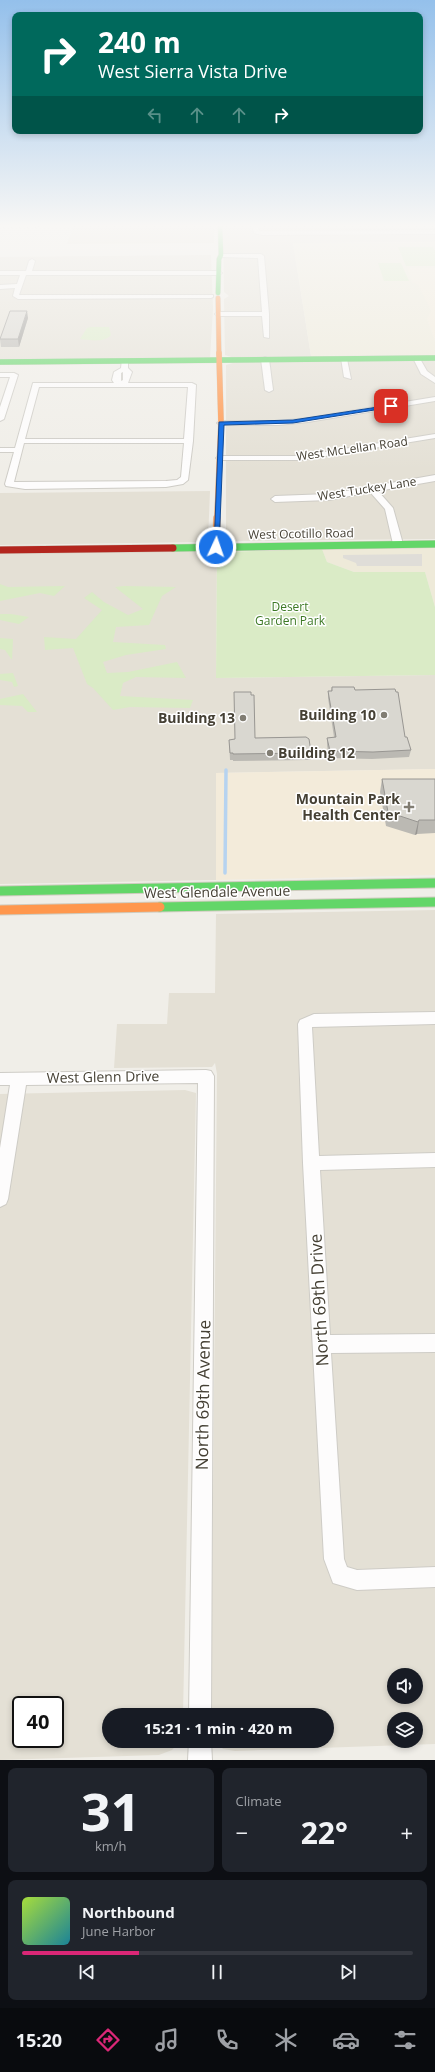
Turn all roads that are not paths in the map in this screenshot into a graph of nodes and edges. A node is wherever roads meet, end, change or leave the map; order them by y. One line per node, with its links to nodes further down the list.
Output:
1 (217, 306): 3 (street)
2 (265, 306): 4 (street)
3 (218, 314): 4 (street); 10 (street)
4 (266, 314): 5 (street)
5 (267, 337)
6 (343, 358): 7 (street); 9 (street); 14 (street)
7 (417, 358): 8 (street); 15 (street)
8 (435, 358)
9 (265, 359): 10 (street); 17 (street)
10 (218, 360): 12 (street); 20 (street)
11 (0, 362): 12 (street)
12 (125, 365): 16 (street)
13 (0, 375): 19 (street)
14 (348, 377)
15 (435, 381)
16 (120, 385): 22 (street); 23 (street)
17 (269, 390)
18 (435, 399): 20 (street)
19 (0, 419)
20 (221, 423): 26 (street)
21 (435, 436): 26 (street, West McLellan Road)
22 (21, 441): 23 (street); 25 (street)
23 (189, 441): 28 (street)
24 (0, 450): 25 (street)
25 (18, 450): 28 (street)
26 (220, 458): 34 (street)
27 (435, 478): 30 (street, West Tuckey Lane)
28 (9, 484): 29 (street)
29 (0, 486)
30 (373, 490): 31 (street, West Tuckey Lane); 32 (street)
31 (274, 499)
32 (398, 544): 33 (street, West Ocotillo Road); 34 (street, West Ocotillo Road)
33 (435, 544)
34 (216, 547): 35 (street, West Ocotillo Road)
35 (0, 550)
36 (435, 883): 37 (street, West Glendale Avenue)
37 (369, 885): 38 (street, West Glendale Avenue); 40 (street)
38 (0, 891)
39 (435, 902): 40 (street, West Glendale Avenue)
40 (371, 903): 41 (street, West Glendale Avenue)
41 (0, 910)
42 (435, 1018): 47 (street, North 69th Drive)
43 (206, 1076): 45 (street, West Glenn Drive); 52 (street, North 69th Avenue)
44 (0, 1079): 45 (street, West Glenn Drive)
45 (18, 1079): 48 (street)
46 (435, 1160): 47 (street)
47 (311, 1163): 50 (street, North 69th Drive)
48 (0, 1199)
49 (435, 1343): 50 (street)
50 (322, 1344): 51 (street, North 69th Drive)
51 (435, 1577)
52 (200, 1708)
53 (200, 1748): 54 (street)
54 (200, 1760)

